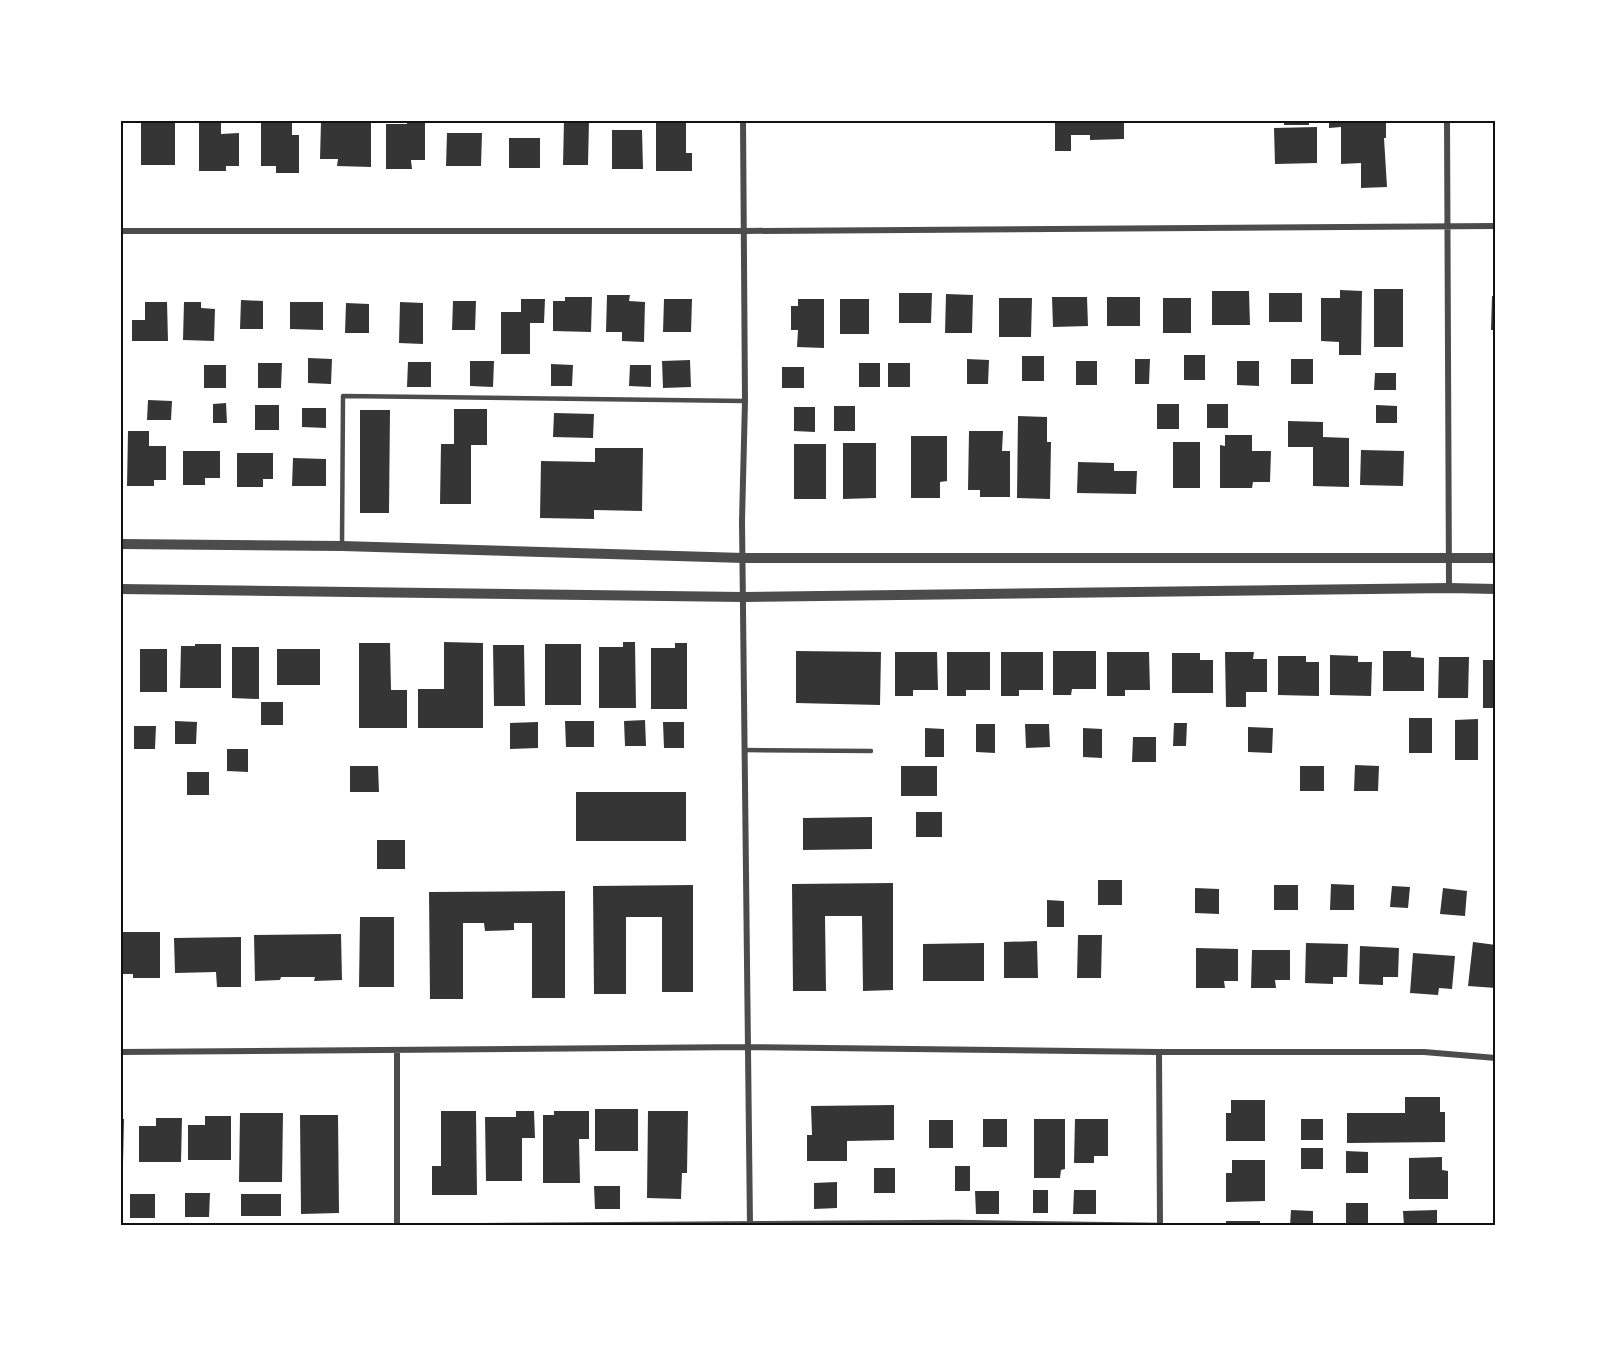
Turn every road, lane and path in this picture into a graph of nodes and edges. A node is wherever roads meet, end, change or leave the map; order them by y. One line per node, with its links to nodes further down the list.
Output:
1 (743, 120): 6 (street)
2 (1447, 120): 3 (street)
3 (1448, 226): 4 (street); 6 (street); 10 (street)
4 (1496, 226)
5 (120, 231): 6 (street)
6 (744, 231): 7 (street)
7 (745, 401): 9 (lane); 11 (street)
8 (120, 544): 9 (street)
9 (342, 546): 11 (street)
10 (1450, 557): 11 (street); 12 (street); 13 (street)
11 (744, 558): 16 (street)
12 (1496, 558)
13 (1449, 588): 15 (street); 16 (street)
14 (120, 589): 16 (street)
15 (1496, 589)
16 (743, 597): 17 (street)
17 (745, 750): 18 (lane); 19 (street)
18 (871, 751)
19 (749, 1047): 20 (street); 22 (street); 26 (street)
20 (397, 1050): 21 (street); 28 (street)
21 (120, 1052)
22 (1159, 1052): 23 (street); 29 (street)
23 (1496, 1058)
24 (956, 1224): 26 (lane); 29 (lane)
25 (568, 1225): 26 (lane); 28 (lane)
26 (750, 1225)
27 (378, 1226): 28 (lane)
28 (398, 1226)
29 (1160, 1226)

